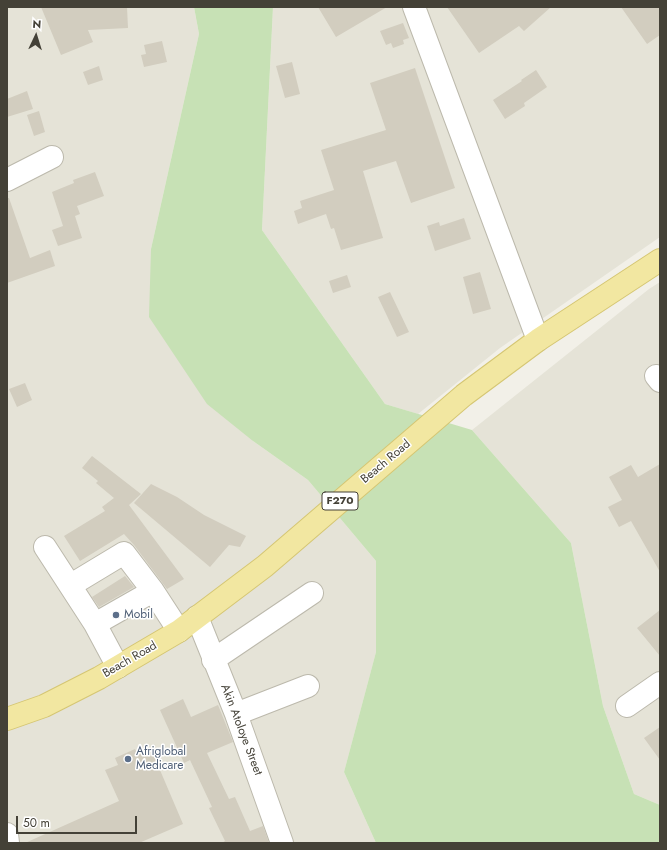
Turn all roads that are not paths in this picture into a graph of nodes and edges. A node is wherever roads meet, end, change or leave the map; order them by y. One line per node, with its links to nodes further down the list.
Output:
1 (414, 7): 5 (street)
2 (52, 157): 3 (street)
3 (7, 180)
4 (660, 260): 5 (main road, Beach Road / F270)
5 (538, 340): 10 (main road, Beach Road / F270)
6 (45, 547): 7 (street)
7 (70, 585): 8 (street); 11 (street)
8 (153, 591): 11 (street); 12 (street)
9 (312, 593): 13 (street)
10 (197, 617): 12 (main road, Beach Road / F270); 13 (street, Akin Atoloye Street)
11 (94, 624): 14 (street)
12 (179, 632): 14 (main road, Beach Road / F270)
13 (213, 660): 18 (street, Akin Atoloye Street)
14 (118, 667): 19 (main road, Beach Road / F270)
15 (660, 683): 17 (street)
16 (308, 686): 18 (street)
17 (628, 706)
18 (236, 714): 22 (street, Akin Atoloye Street)
19 (7, 719)
20 (7, 834): 21 (street)
21 (8, 843)
22 (282, 843)

